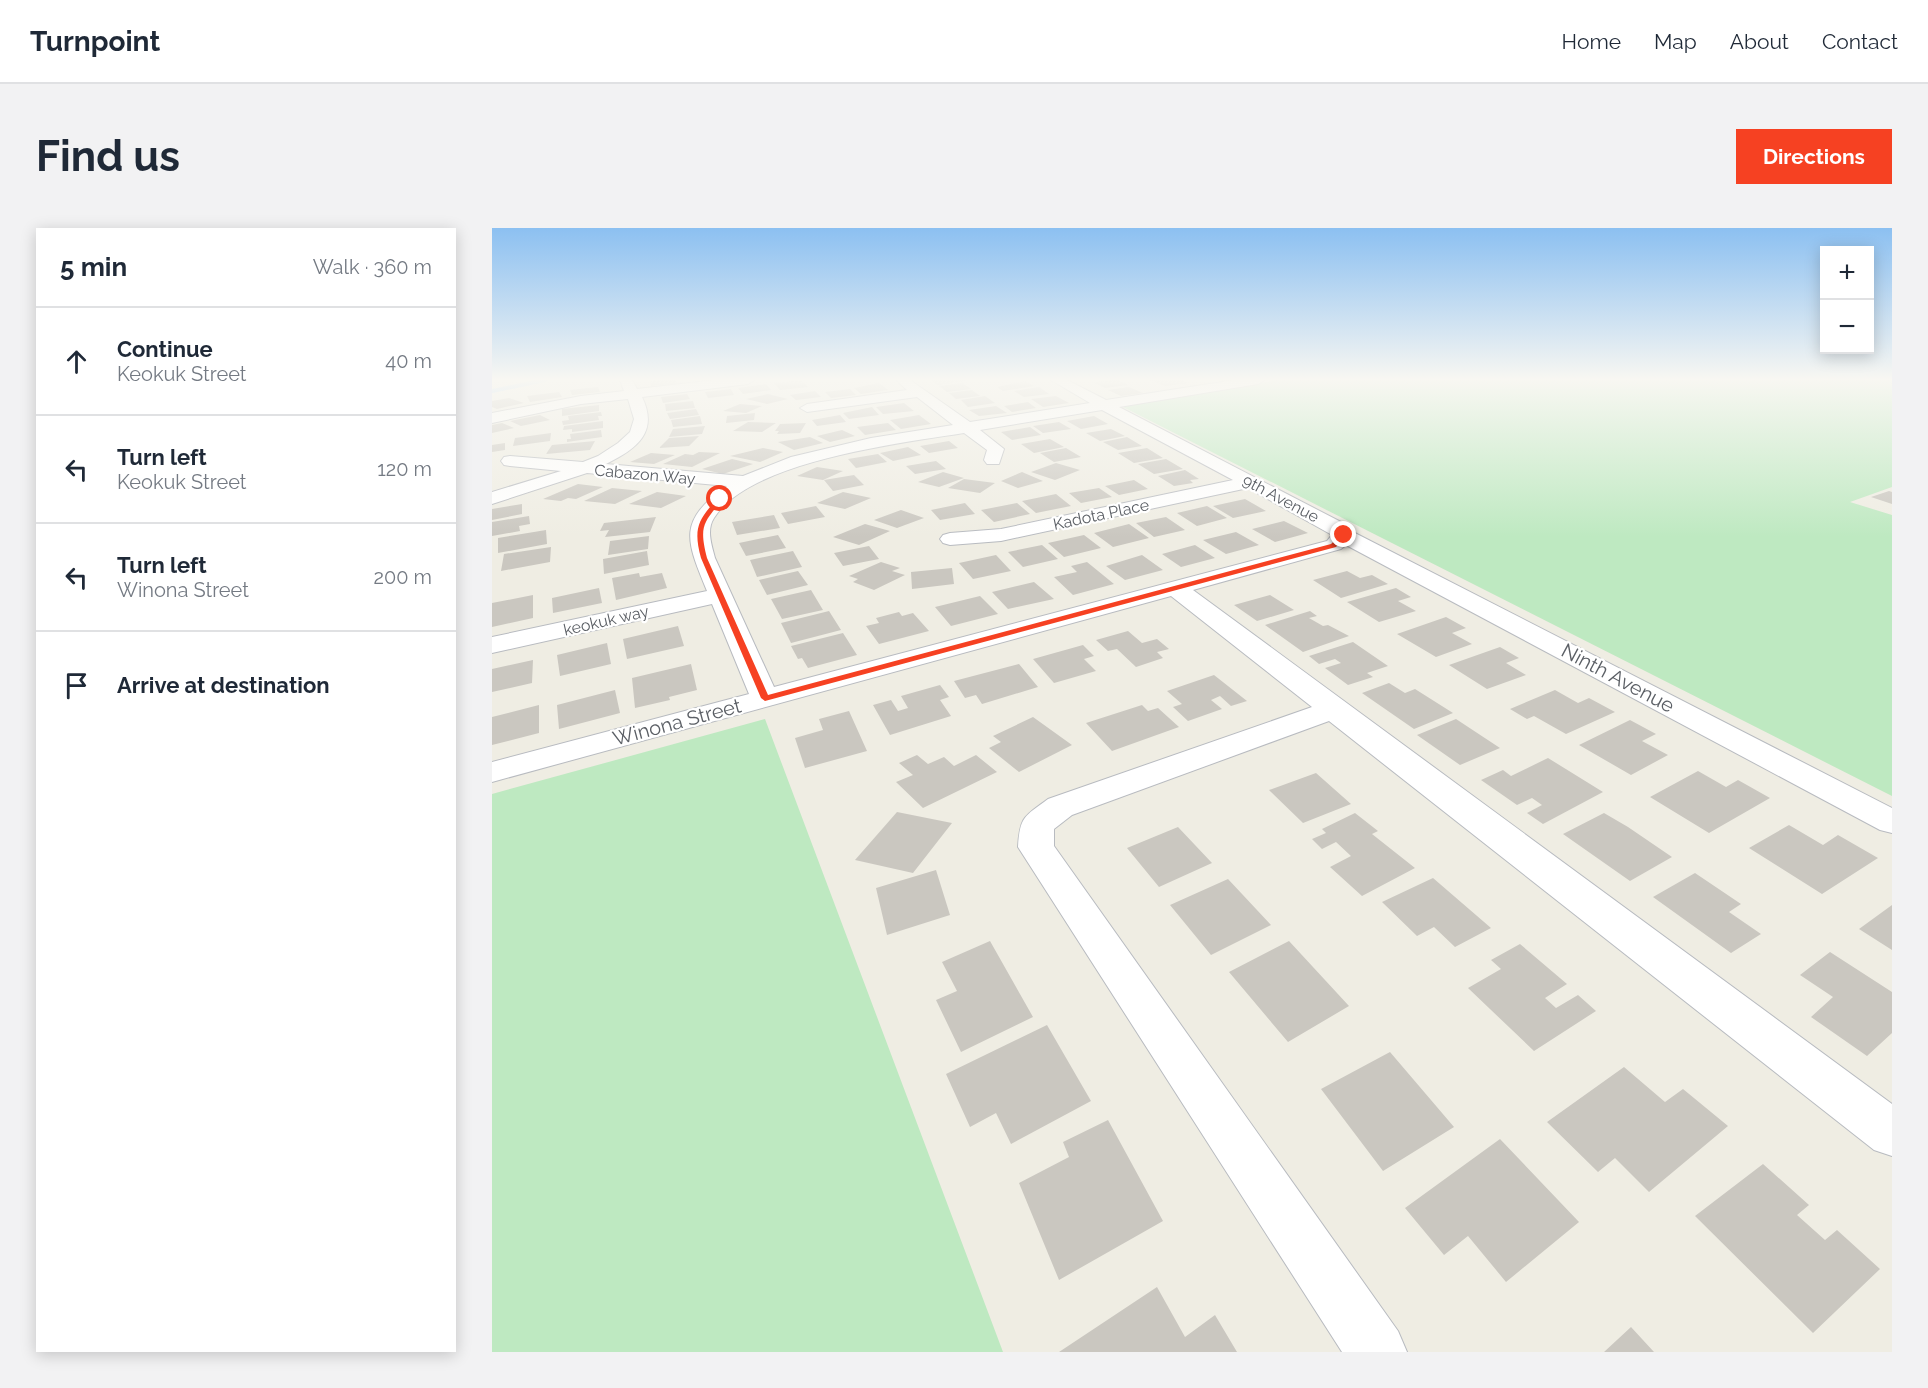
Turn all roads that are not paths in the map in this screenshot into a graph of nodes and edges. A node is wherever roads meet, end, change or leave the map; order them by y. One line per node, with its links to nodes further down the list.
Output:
1 (637, 432): 7 (street)
2 (940, 432): 9 (street)
3 (972, 432): 5 (street)
4 (1157, 432): 8 (street, 9th Avenue)
5 (993, 460)
6 (510, 461): 7 (street, Cabazon Way)
7 (585, 468): 9 (street, Cabazon Way); 10 (street)
8 (1250, 482): 11 (street, 9th Avenue); 12 (street, Kadota Place)
9 (747, 488): 14 (street)
10 (492, 498)
11 (1344, 535): 13 (street, Winona Street); 19 (street, Ninth Avenue)
12 (950, 539)
13 (1175, 588): 16 (street, Winona Street); 17 (street)
14 (720, 595): 15 (street, keokuk way); 16 (street)
15 (492, 645)
16 (765, 698): 18 (street, Winona Street)
17 (1334, 709): 20 (street); 21 (street)
18 (492, 772)
19 (1892, 822)
20 (1892, 1133)
21 (1377, 1352)

